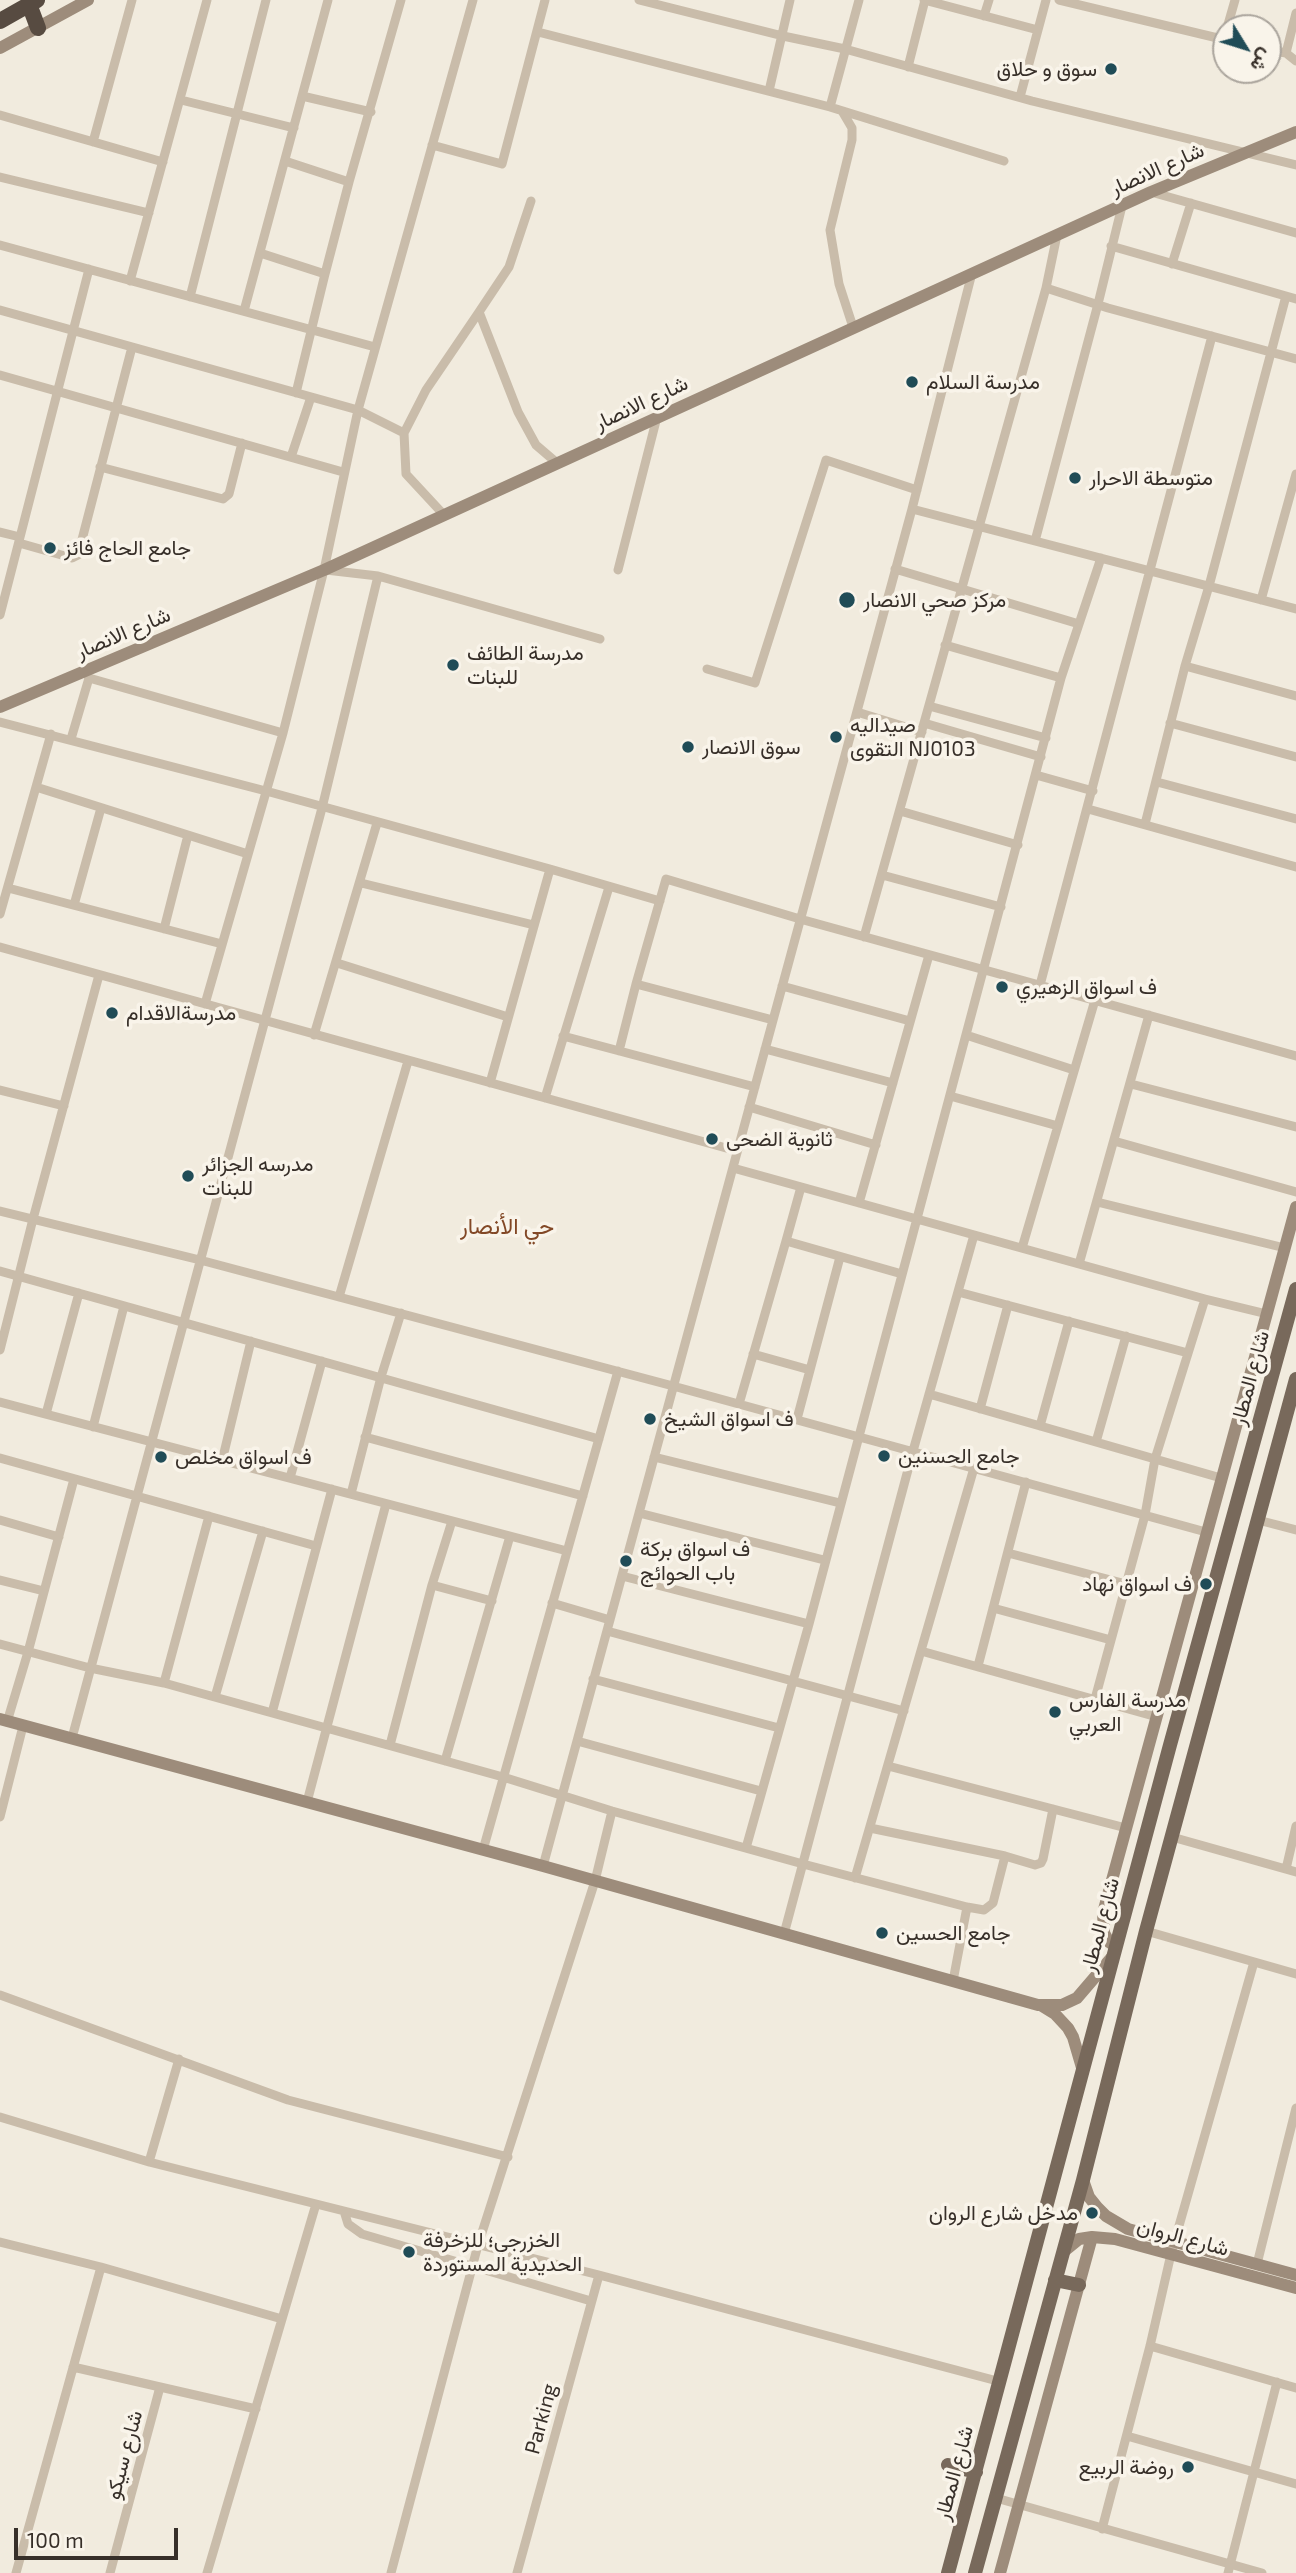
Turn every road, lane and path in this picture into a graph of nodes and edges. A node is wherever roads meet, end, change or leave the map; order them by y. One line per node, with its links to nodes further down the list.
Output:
1 (88, 0): 21 (street)
2 (132, 0): 43 (street)
3 (207, 0): 35 (street)
4 (267, 0): 39 (street)
5 (328, 0): 33 (street)
6 (401, 0): 38 (street)
7 (473, 0): 44 (street)
8 (545, 0): 23 (street)
9 (639, 0): 17 (street)
10 (790, 0): 25 (street)
11 (859, 0): 27 (street)
12 (925, 0): 19 (street); 31 (street)
13 (989, 0): 19 (street)
14 (1046, 0): 22 (street)
15 (1059, 0): 24 (street)
16 (33, 2): 20 (highway); 21 (highway)
17 (667, 4): 25 (street)
18 (1296, 13): 29 (street)
19 (984, 16): 22 (street)
20 (0, 21)
21 (38, 27): 26 (street)
22 (1038, 30): 34 (street)
23 (538, 32): 32 (street); 44 (street)
24 (1212, 32)
25 (783, 37): 27 (street); 32 (street)
26 (0, 48)
27 (845, 49): 31 (street); 36 (street)
28 (1282, 52): 29 (street)
29 (1286, 53): 30 (street)
30 (1296, 61)
31 (908, 67): 34 (street)
32 (769, 92): 36 (street)
33 (302, 96): 38 (street); 41 (street)
34 (1020, 97): 45 (street)
35 (181, 100): 39 (street); 48 (street)
36 (830, 107): 37 (street)
37 (842, 111): 47 (street); 75 (street)
38 (371, 112): 51 (street)
39 (238, 114): 41 (street); 69 (street)
40 (0, 115): 43 (street)
41 (294, 128): 46 (street)
42 (1296, 132): 45 (street, شارع الانصار)
43 (93, 142): 48 (street)
44 (432, 145): 80 (street)
45 (1247, 151): 49 (street); 52 (street, شارع الانصار)
46 (285, 161): 51 (street); 61 (street)
47 (1004, 161)
48 (163, 162): 56 (street)
49 (1296, 165)
50 (0, 177): 56 (street)
51 (349, 182): 65 (street)
52 (1151, 192): 54 (street); 55 (street, شارع الانصار)
53 (531, 201): 74 (street)
54 (1191, 203): 57 (street); 62 (street)
55 (1122, 206): 58 (street, شارع الانصار); 60 (street)
56 (149, 213): 66 (street)
57 (1296, 233)
58 (1057, 235): 64 (street, شارع الانصار); 67 (street)
59 (0, 246): 63 (street)
60 (1111, 246): 62 (street); 71 (street)
61 (260, 253): 65 (street); 73 (street)
62 (1172, 264): 68 (street)
63 (89, 270): 66 (street); 77 (street)
64 (972, 273): 75 (street, شارع الانصار); 97 (street)
65 (325, 274): 76 (street)
66 (130, 281): 69 (street)
67 (1046, 288): 71 (street); 100 (street)
68 (1286, 296): 70 (street); 81 (street)
69 (190, 297): 73 (street)
70 (1296, 299)
71 (1098, 304): 78 (street); 103 (street)
72 (0, 310): 77 (street)
73 (244, 311): 76 (street)
74 (479, 312): 90 (street); 93 (street)
75 (853, 327): 89 (street, شارع الانصار)
76 (311, 329): 80 (street); 85 (street)
77 (73, 330): 79 (street); 84 (street)
78 (1212, 336): 81 (street); 108 (street)
79 (132, 347): 85 (street); 87 (street)
80 (375, 347): 88 (street)
81 (1272, 351): 82 (street); 110 (street)
82 (1296, 359)
83 (0, 375): 84 (street)
84 (58, 391): 87 (street); 102 (street)
85 (296, 393): 86 (street)
86 (311, 397): 88 (street); 92 (street)
87 (116, 406): 91 (street); 94 (street)
88 (358, 410): 90 (street); 95 (street)
89 (657, 417): 93 (street, شارع الانصار); 107 (street)
90 (404, 433): 99 (street)
91 (242, 443): 92 (street); 94 (street)
92 (291, 457): 95 (street)
93 (557, 463): 99 (street, شارع الانصار)
94 (100, 467): 102 (street)
95 (343, 472): 106 (street)
96 (1296, 474): 113 (street)
97 (917, 489): 98 (street); 120 (street)
98 (912, 509): 100 (street); 105 (street)
99 (444, 515): 106 (street, شارع الانصار)
100 (979, 526): 103 (street); 111 (street)
101 (0, 532): 102 (street)
102 (19, 540): 112 (street)
103 (1035, 541): 104 (street)
104 (1101, 558): 108 (street); 116 (street)
105 (895, 569): 111 (street); 126 (street)
106 (324, 570): 109 (street); 121 (street, شارع الانصار); 130 (street)
107 (618, 570)
108 (1152, 571): 110 (street); 140 (street)
109 (378, 576): 117 (street); 142 (street)
110 (1209, 586): 113 (street); 119 (street)
111 (962, 590): 116 (street); 118 (street)
112 (2, 598): 115 (street)
113 (1261, 600): 114 (street)
114 (1296, 609)
115 (0, 615)
116 (1079, 624): 122 (street)
117 (600, 639)
118 (946, 645): 122 (street); 124 (street)
119 (1185, 666): 123 (street); 128 (street)
120 (707, 670)
121 (87, 674): 125 (street, شارع الانصار); 130 (street); 133 (street)
122 (1061, 678): 132 (street)
123 (1296, 696)
124 (929, 706): 129 (street); 132 (street)
125 (0, 707)
126 (857, 712): 129 (street); 161 (street)
127 (0, 722): 131 (street)
128 (1170, 723): 135 (street); 137 (street)
129 (923, 728): 134 (street); 144 (street)
130 (283, 733): 139 (street)
131 (51, 734): 133 (street); 138 (street)
132 (1046, 738): 134 (street)
133 (71, 739): 139 (street)
134 (1041, 757): 136 (street)
135 (1296, 757)
136 (1036, 775): 140 (street); 149 (street)
137 (1157, 782): 145 (street); 147 (street)
138 (36, 787): 141 (street); 156 (street)
139 (266, 791): 142 (street); 150 (street)
140 (1093, 791): 143 (street)
141 (101, 808): 148 (street); 158 (street)
142 (322, 808): 146 (street); 179 (street)
143 (1088, 809): 147 (street); 172 (street)
144 (900, 811): 149 (street); 153 (street)
145 (1296, 819)
146 (377, 823): 152 (street); 154 (street)
147 (1145, 824): 151 (street)
148 (188, 835): 150 (street); 163 (street)
149 (1017, 845): 159 (street)
150 (248, 854): 165 (street)
151 (1296, 867)
152 (550, 869): 155 (street); 162 (street)
153 (882, 875): 159 (street); 164 (street)
154 (361, 883): 162 (street); 168 (street)
155 (609, 887): 157 (street); 183 (street)
156 (8, 888): 158 (street); 160 (street)
157 (660, 901): 161 (street); 171 (street)
158 (74, 905): 163 (street)
159 (1001, 907): 169 (street)
160 (0, 914)
161 (800, 919): 164 (street); 173 (street)
162 (534, 925): 177 (street)
163 (164, 929): 165 (street)
164 (864, 937): 167 (street)
165 (222, 944): 175 (street)
166 (0, 947): 170 (street)
167 (929, 955): 169 (street); 180 (street)
168 (337, 963): 177 (street); 181 (street)
169 (983, 970): 172 (street); 182 (street)
170 (99, 975): 175 (street); 196 (street)
171 (636, 984): 178 (street); 185 (street)
172 (1040, 985): 174 (street)
173 (782, 986): 178 (street); 180 (street)
174 (1095, 1000): 176 (street); 188 (street)
175 (205, 1004): 179 (street)
176 (1149, 1015): 186 (street); 191 (street)
177 (508, 1017): 189 (street)
178 (773, 1020): 184 (street)
179 (264, 1021): 181 (street); 217 (street)
180 (910, 1021): 190 (street)
181 (314, 1035): 187 (street)
182 (966, 1035): 188 (street); 194 (street)
183 (563, 1036): 185 (street); 195 (street)
184 (765, 1049): 190 (street); 192 (street)
185 (619, 1051): 192 (street)
186 (1296, 1056)
187 (408, 1060): 189 (street); 225 (street)
188 (1074, 1070): 198 (street)
189 (490, 1083): 195 (street)
190 (893, 1083): 201 (street)
191 (1130, 1084): 199 (street); 200 (street)
192 (755, 1087): 197 (street)
193 (0, 1090): 196 (street)
194 (950, 1096): 198 (street); 211 (street)
195 (545, 1098): 202 (street)
196 (64, 1106): 210 (street)
197 (749, 1107): 201 (street); 202 (street)
198 (1058, 1126): 214 (street)
199 (1296, 1127)
200 (1114, 1141): 205 (street); 206 (street)
201 (876, 1144): 207 (street)
202 (737, 1151): 203 (street)
203 (733, 1168): 204 (street); 243 (street)
204 (801, 1187): 207 (street); 213 (street)
205 (1296, 1192)
206 (1097, 1202): 215 (street); 218 (street)
207 (859, 1203): 211 (street)
208 (1296, 1207): 215 (street)
209 (0, 1211): 210 (street)
210 (33, 1219): 217 (street); 221 (street)
211 (917, 1219): 212 (street); 220 (street)
212 (974, 1235): 214 (street); 223 (street)
213 (786, 1241): 216 (street); 237 (street)
214 (1021, 1248): 218 (street)
215 (1285, 1248): 230 (street)
216 (840, 1257): 220 (street); 239 (street)
217 (200, 1260): 225 (street); 232 (street)
218 (1079, 1264): 226 (street)
219 (0, 1271): 221 (street)
220 (902, 1274): 254 (street)
221 (19, 1277): 224 (street); 235 (street)
222 (1296, 1289): 322 (main road, شارع المطار)
223 (958, 1292): 227 (street); 244 (street)
224 (79, 1293): 228 (street); 248 (street)
225 (339, 1297): 229 (street)
226 (1205, 1299): 230 (street); 236 (street)
227 (1008, 1305): 231 (street); 247 (street)
228 (124, 1306): 232 (street); 252 (street)
229 (401, 1313): 240 (street); 241 (street)
230 (1267, 1314): 265 (street)
231 (1069, 1321): 233 (street); 251 (street)
232 (184, 1322): 234 (street); 257 (street)
233 (1126, 1336): 236 (street); 256 (street)
234 (251, 1341): 238 (street); 262 (street)
235 (0, 1350)
236 (1188, 1353): 261 (street)
237 (753, 1354): 239 (street); 246 (street)
238 (322, 1361): 241 (street); 264 (street)
239 (810, 1370): 249 (street)
240 (618, 1371): 243 (street); 255 (street)
241 (381, 1377): 253 (street); 255 (street)
242 (1296, 1379): 250 (main road, شارع المطار)
243 (673, 1386): 246 (street); 259 (street)
244 (929, 1394): 247 (street); 258 (street)
245 (0, 1402): 248 (street)
246 (739, 1404): 249 (street)
247 (980, 1409): 251 (street)
248 (46, 1414): 252 (street)
249 (797, 1419): 254 (street)
250 (1290, 1424): 278 (main road, شارع المطار)
251 (1040, 1426): 256 (street)
252 (93, 1427): 257 (street)
253 (365, 1437): 269 (street); 270 (street)
254 (859, 1437): 258 (street); 272 (street)
255 (599, 1439): 270 (street)
256 (1096, 1442): 261 (street)
257 (151, 1443): 262 (street); 271 (street)
258 (913, 1451): 263 (street); 309 (street)
259 (654, 1457): 272 (street); 274 (street)
260 (0, 1458): 266 (street)
261 (1154, 1459): 265 (street); 275 (street)
262 (222, 1461): 264 (street)
263 (974, 1468): 267 (street); 302 (street)
264 (290, 1478): 268 (street)
265 (1221, 1478): 282 (street)
266 (74, 1479): 271 (street); 284 (street)
267 (1026, 1482): 275 (street); 287 (street)
268 (331, 1489): 269 (street); 285 (street)
269 (351, 1494): 273 (street)
270 (583, 1496): 286 (street)
271 (136, 1497): 276 (street); 305 (street)
272 (840, 1503): 288 (street)
273 (386, 1504): 279 (street); 317 (street)
274 (639, 1513): 288 (street); 289 (street)
275 (1145, 1514): 282 (street); 291 (street)
276 (209, 1516): 281 (street); 307 (street)
277 (0, 1520): 284 (street)
278 (1258, 1520): 280 (street); 323 (main road, شارع المطار)
279 (452, 1521): 283 (street); 292 (street)
280 (1296, 1530)
281 (263, 1531): 285 (street); 310 (street)
282 (1206, 1532): 314 (street)
283 (510, 1536): 286 (street); 294 (street)
284 (59, 1537): 293 (street)
285 (316, 1546): 313 (street)
286 (567, 1551): 295 (street)
287 (1007, 1553): 291 (street); 296 (street)
288 (824, 1560): 298 (street)
289 (622, 1576): 297 (street); 298 (street)
290 (0, 1580): 293 (street)
291 (1126, 1584): 300 (street)
292 (432, 1585): 294 (street); 321 (street)
293 (44, 1591): 303 (street)
294 (492, 1601): 324 (street)
295 (552, 1604): 297 (street); 326 (street)
296 (993, 1608): 300 (street); 304 (street)
297 (610, 1620): 299 (street)
298 (808, 1624): 308 (street)
299 (607, 1631): 306 (street); 308 (street)
300 (1111, 1640): 311 (street)
301 (0, 1644): 303 (street)
302 (921, 1651): 304 (street); 312 (street)
303 (28, 1652): 305 (street); 315 (street)
304 (978, 1667): 311 (street)
305 (90, 1668): 307 (street); 319 (street)
306 (593, 1679): 318 (street); 320 (street)
307 (164, 1683): 310 (street)
308 (792, 1683): 309 (street); 318 (street)
309 (848, 1696): 312 (street); 342 (street)
310 (215, 1697): 313 (street)
311 (1096, 1699): 314 (street)
312 (904, 1711): 325 (street)
313 (272, 1713): 317 (street)
314 (1157, 1717): 337 (street)
315 (4, 1721): 316 (street)
316 (23, 1726): 319 (street); 334 (street)
317 (327, 1728): 321 (street); 331 (street)
318 (779, 1728): 328 (street)
319 (72, 1738): 331 (street)
320 (576, 1741): 328 (street); 330 (street)
321 (390, 1745): 324 (street)
322 (1170, 1745): 323 (main road); 327 (main road, شارع المطار)
323 (1195, 1749): 329 (main road, شارع المطار)
324 (445, 1761): 326 (street)
325 (888, 1766): 332 (street); 336 (street)
326 (503, 1777): 330 (street); 340 (street)
327 (1159, 1788): 329 (main road); 351 (main road, شارع المطار)
328 (761, 1791): 339 (street)
329 (1184, 1794): 338 (main road, شارع المطار)
330 (561, 1795): 333 (street); 343 (street)
331 (307, 1802): 340 (street)
332 (1054, 1809): 337 (street); 341 (street)
333 (612, 1811): 339 (street); 347 (street)
334 (0, 1817)
335 (1296, 1826): 344 (street)
336 (870, 1828): 341 (street); 346 (street)
337 (1126, 1828): 351 (street)
338 (1172, 1837): 344 (street); 349 (main road, شارع المطار)
339 (746, 1848): 342 (street)
340 (483, 1850): 343 (street)
341 (1005, 1856): 348 (street)
342 (803, 1864): 346 (street); 350 (street)
343 (542, 1866): 347 (street)
344 (1286, 1869): 345 (street)
345 (1296, 1872)
346 (855, 1878): 348 (street)
347 (596, 1881): 350 (street); 361 (street)
348 (967, 1907): 354 (street)
349 (1146, 1931): 352 (street); 363 (main road, شارع المطار)
350 (784, 1934): 354 (street)
351 (1114, 1951): 356 (street); 358 (main road, شارع المطار)
352 (1254, 1962): 353 (street); 369 (street)
353 (1296, 1973)
354 (953, 1981): 356 (street)
355 (0, 1995): 357 (street)
356 (1038, 2005): 358 (street)
357 (179, 2059): 361 (street); 362 (street)
358 (1083, 2072): 383 (main road, شارع المطار)
359 (1296, 2108): 371 (street)
360 (0, 2117): 362 (street)
361 (508, 2157): 368 (street)
362 (149, 2162): 364 (street)
363 (1083, 2180): 369 (street, شارع الروان); 370 (main road, شارع المطار)
364 (316, 2204): 365 (street); 380 (street)
365 (344, 2211): 368 (street); 373 (street)
366 (1092, 2237): 369 (street, شارع الروان); 370 (street); 377 (street)
367 (0, 2242): 372 (street)
368 (478, 2245): 373 (street); 374 (street)
369 (1172, 2248): 371 (street, شارع الروان); 378 (street, شارع الروان); 381 (street)
370 (1063, 2252): 376 (main road, شارع المطار)
371 (1257, 2264): 375 (street, شارع الروان)
372 (101, 2267): 380 (street); 382 (street)
373 (473, 2267): 379 (street); 400 (street)
374 (598, 2275): 379 (street, Parking); 383 (street)
375 (1296, 2275)
376 (1055, 2280): 377 (main road); 393 (main road, شارع المطار)
377 (1079, 2285): 394 (street)
378 (1296, 2288)
379 (591, 2301): 401 (street, Parking)
380 (282, 2319): 387 (street)
381 (1150, 2346): 384 (street); 388 (street)
382 (74, 2367): 385 (street); 397 (street)
383 (1001, 2382): 390 (main road, شارع المطار)
384 (1278, 2382): 386 (street); 391 (street)
385 (160, 2387): 387 (street); 398 (street, شارع سيكو)
386 (1296, 2388)
387 (256, 2409): 399 (street)
388 (1127, 2436): 391 (street); 395 (street)
389 (948, 2465): 390 (main road)
390 (976, 2472): 402 (main road, شارع المطار)
391 (1254, 2473): 392 (street); 396 (street)
392 (1296, 2484)
393 (996, 2498): 394 (street); 403 (main road, شارع المطار)
394 (1019, 2505): 395 (street); 404 (street)
395 (1102, 2529): 396 (street)
396 (1229, 2569): 405 (street)
397 (16, 2573)
398 (110, 2573)
399 (207, 2573)
400 (391, 2573)
401 (517, 2573)
402 (948, 2573)
403 (975, 2573)
404 (1000, 2573)
405 (1262, 2573)

